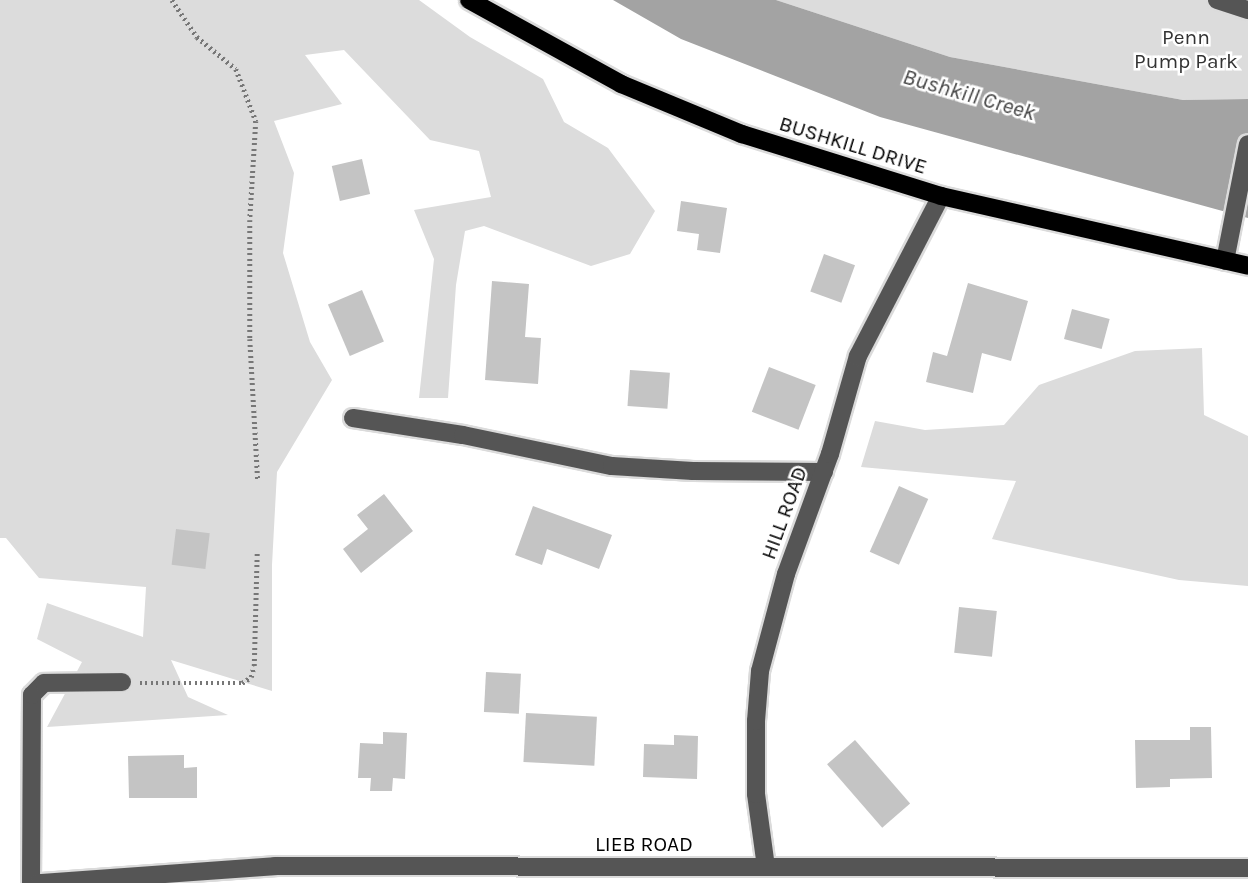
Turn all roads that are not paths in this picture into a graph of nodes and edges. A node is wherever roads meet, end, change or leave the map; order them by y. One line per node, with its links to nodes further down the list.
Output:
1 (469, 0): 5 (main road, BUSHKILL DRIVE)
2 (1217, 0): 3 (street)
3 (1248, 10)
4 (1248, 145): 6 (street)
5 (941, 196): 6 (main road, BUSHKILL DRIVE); 9 (street, HILL ROAD)
6 (1225, 261): 7 (main road, BUSHKILL DRIVE)
7 (1248, 266)
8 (353, 418): 9 (street)
9 (824, 472): 11 (street, HILL ROAD)
10 (122, 682): 16 (street)
11 (766, 867): 13 (street, LIEB ROAD); 14 (street, LIEB ROAD)
12 (1248, 868): 15 (street, LIEB ROAD)
13 (390, 875): 17 (street, LIEB ROAD)
14 (848, 875): 15 (street, LIEB ROAD)
15 (989, 875)
16 (32, 883)
17 (40, 883)

